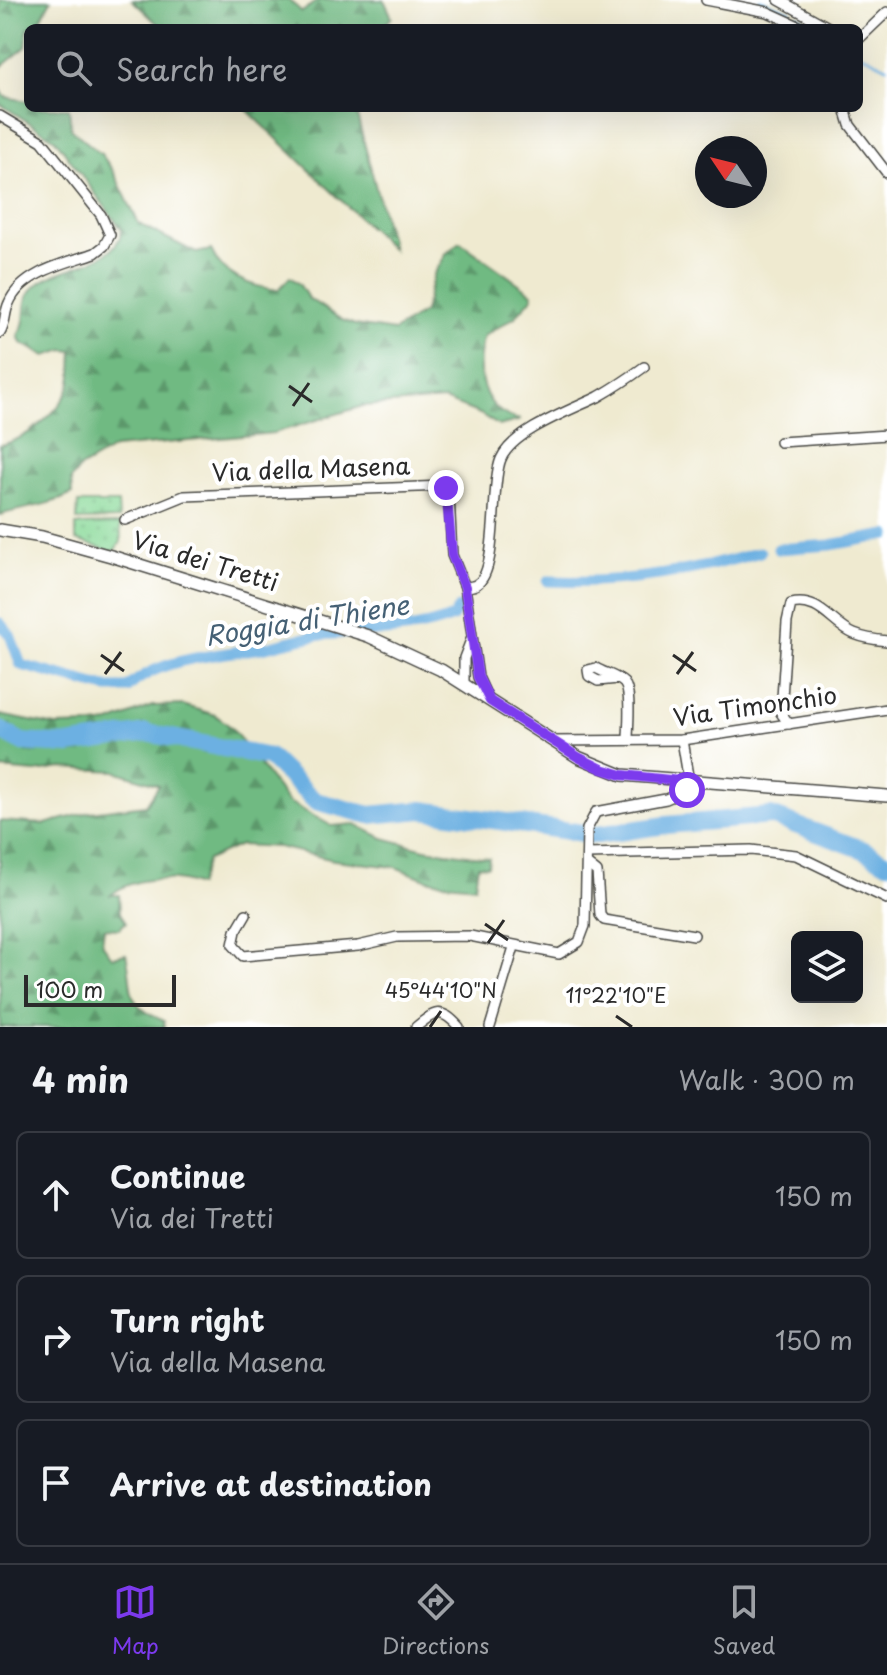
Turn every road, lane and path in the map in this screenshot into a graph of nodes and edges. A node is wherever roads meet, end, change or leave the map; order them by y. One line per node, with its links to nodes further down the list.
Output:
1 (706, 0): 4 (street)
2 (779, 0): 5 (street)
3 (887, 12): 6 (street)
4 (794, 24)
5 (823, 24)
6 (863, 35)
7 (846, 112): 9 (street)
8 (0, 116): 10 (street)
9 (887, 173)
10 (0, 333)
11 (644, 367): 16 (street)
12 (887, 435): 13 (street)
13 (780, 442)
14 (125, 520): 16 (street, Via della Masena)
15 (0, 530): 21 (street, Via dei Tretti)
16 (465, 587): 17 (street, Via della Masena)
17 (471, 637): 19 (street, Via della Masena); 20 (street, Via della Masena)
18 (887, 641): 26 (street)
19 (474, 653): 23 (street, Via della Masena); 24 (street, Via della Masena)
20 (464, 658): 21 (street); 23 (street, Via della Masena)
21 (441, 670): 23 (street, Via dei Tretti)
22 (618, 679): 27 (street)
23 (464, 685): 24 (street, Via dei Tretti)
24 (490, 701): 29 (street, Via dei Tretti)
25 (887, 709): 26 (street, Via Timonchio)
26 (789, 724): 28 (street, Via Timonchio)
27 (628, 740): 28 (street, Via Timonchio); 29 (street, Via Timonchio)
28 (682, 740): 30 (street)
29 (552, 741): 30 (street, Via dei Tretti)
30 (689, 782): 31 (street, Via dei Tretti); 32 (street)
31 (887, 796)
32 (587, 854): 33 (street); 35 (street); 36 (street)
33 (887, 899)
34 (246, 914): 36 (street)
35 (694, 935)
36 (514, 947): 39 (street)
37 (416, 1027): 38 (street)
38 (459, 1027)
39 (490, 1027)

